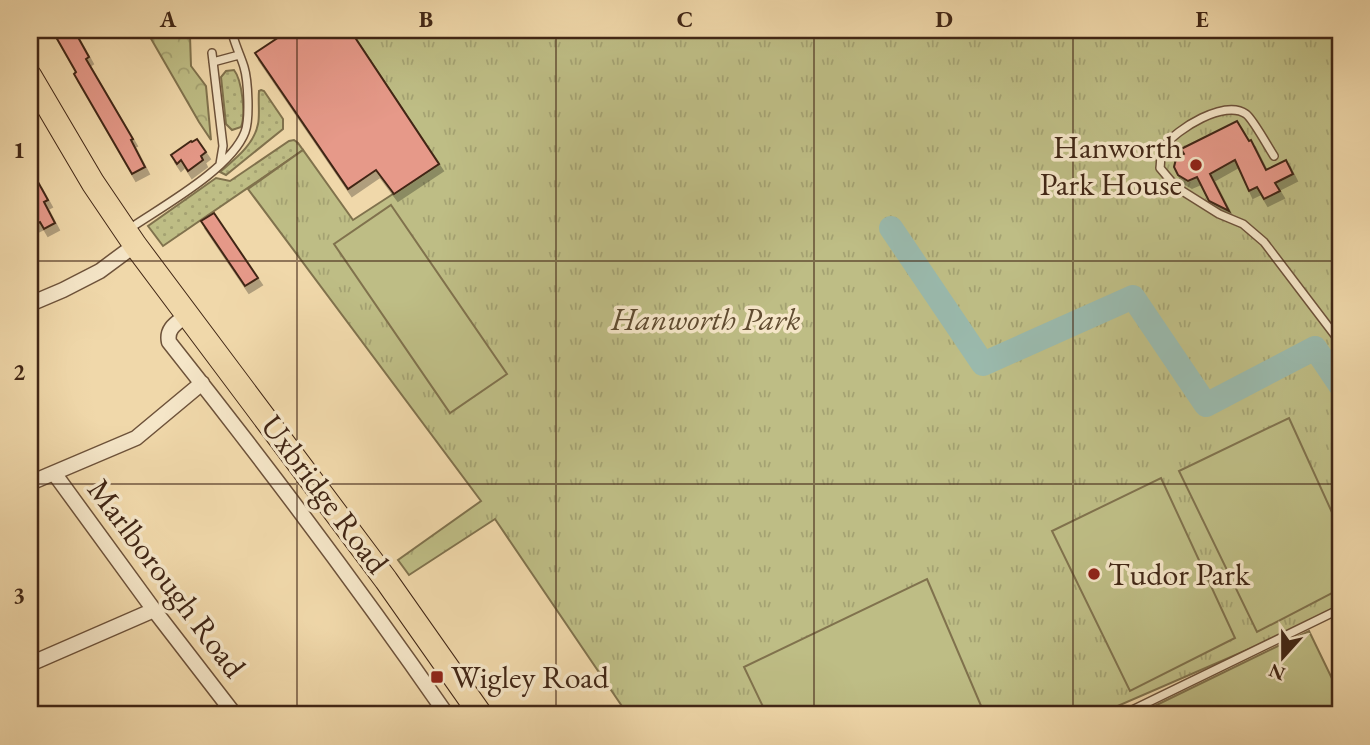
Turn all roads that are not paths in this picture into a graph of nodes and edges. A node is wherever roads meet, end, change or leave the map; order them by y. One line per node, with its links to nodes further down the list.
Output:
1 (233, 36): 3 (lane)
2 (212, 53): 4 (lane)
3 (239, 55): 4 (lane); 7 (lane)
4 (213, 62): 7 (lane)
5 (30, 76): 8 (main road, Uxbridge Road)
6 (1274, 156): 11 (lane)
7 (220, 165): 8 (lane)
8 (130, 238): 9 (street); 10 (main road, Uxbridge Road)
9 (30, 304)
10 (187, 315): 12 (street, Uxbridge Road); 20 (main road, Uxbridge Road)
11 (1340, 342)
12 (202, 383): 13 (street); 19 (street, Uxbridge Road)
13 (54, 473): 14 (street); 16 (street, Marlborough Road)
14 (30, 483)
15 (1340, 609): 21 (lane)
16 (154, 610): 17 (street); 18 (street, Marlborough Road)
17 (30, 664)
18 (235, 715)
19 (447, 715)
20 (481, 715)
21 (1122, 715)

